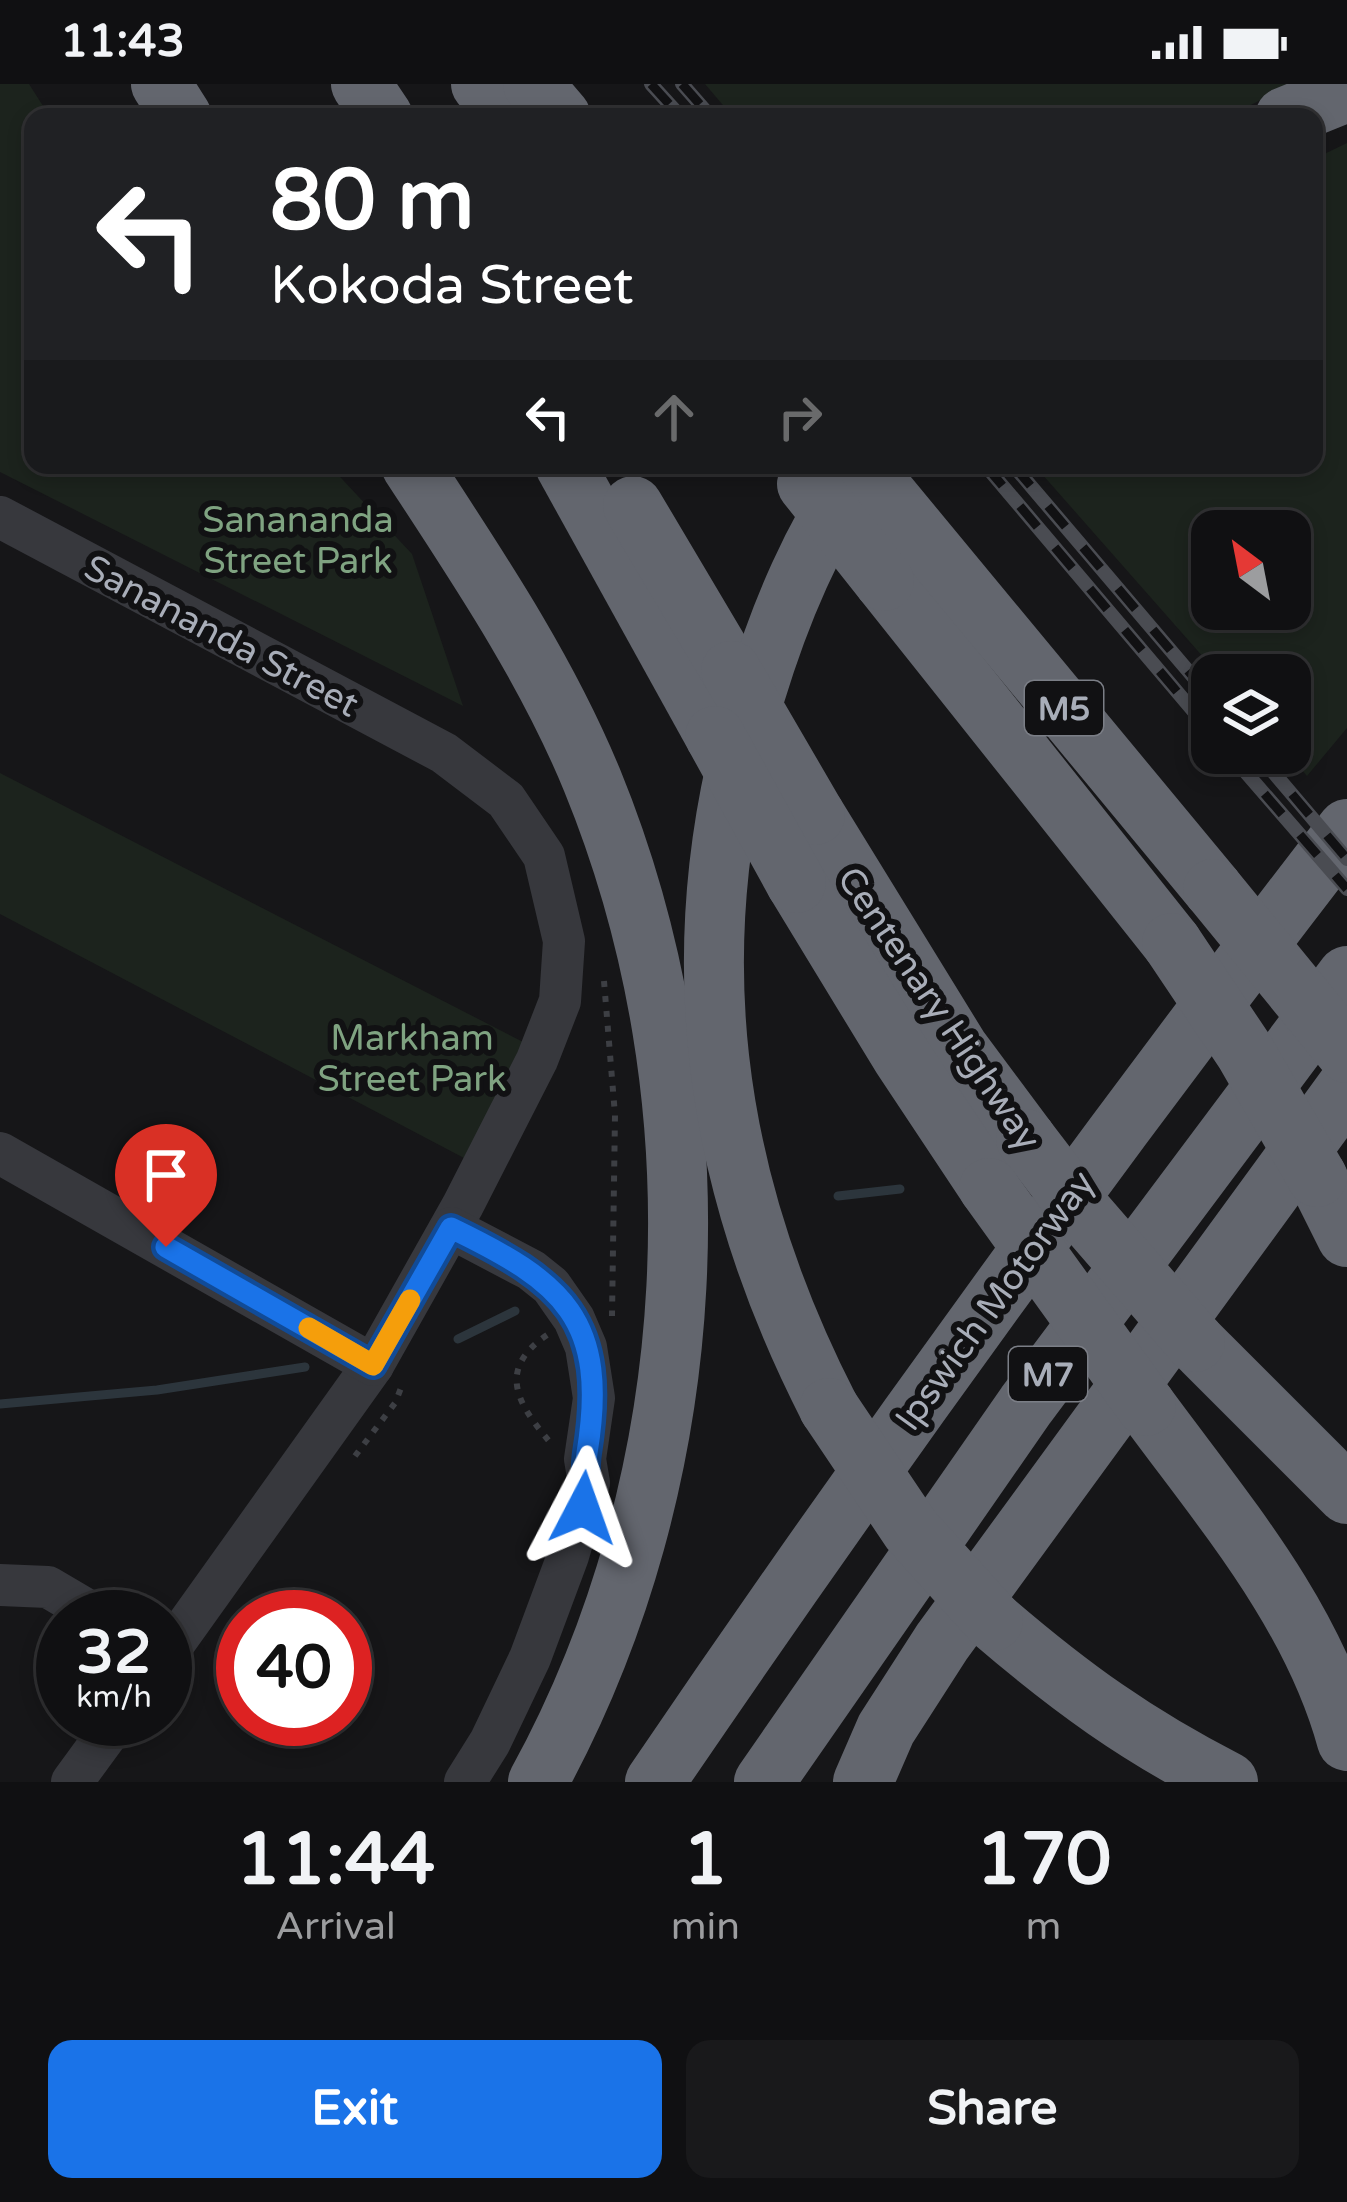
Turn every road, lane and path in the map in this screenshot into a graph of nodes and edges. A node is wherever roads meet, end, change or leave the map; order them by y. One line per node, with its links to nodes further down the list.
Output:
1 (481, 84): 4 (highway)
2 (533, 84): 5 (highway)
3 (1347, 92): 6 (highway)
4 (501, 108)
5 (553, 108)
6 (1307, 108)
7 (417, 474): 33 (highway)
8 (570, 474): 29 (highway, bridge)
9 (614, 474): 25 (highway, Centenary Highway, bridge)
10 (857, 474): 37 (highway, bridge)
11 (870, 474): 16 (highway, M5, bridge)
12 (799, 475): 20 (highway, bridge)
13 (0, 517): 19 (street, Sanananda Street)
14 (1347, 829): 34 (highway, Ipswich Motorway / M7)
15 (1347, 976): 35 (highway, M7)
16 (1347, 1053)
17 (1347, 1087): 36 (highway)
18 (0, 1153): 22 (street)
19 (457, 1217): 22 (street, Sanananda Street); 24 (street)
20 (1347, 1238)
21 (557, 1328): 24 (path)
22 (388, 1372): 23 (path); 28 (street, Sanananda Street)
23 (352, 1461)
24 (589, 1483): 32 (street)
25 (1347, 1494)
26 (0, 1585): 27 (street)
27 (53, 1590)
28 (192, 1645)
29 (1347, 1741)
30 (98, 1746): 31 (street)
31 (72, 1782)
32 (465, 1782)
33 (538, 1782)
34 (655, 1782)
35 (764, 1782)
36 (862, 1782)
37 (1228, 1782)

